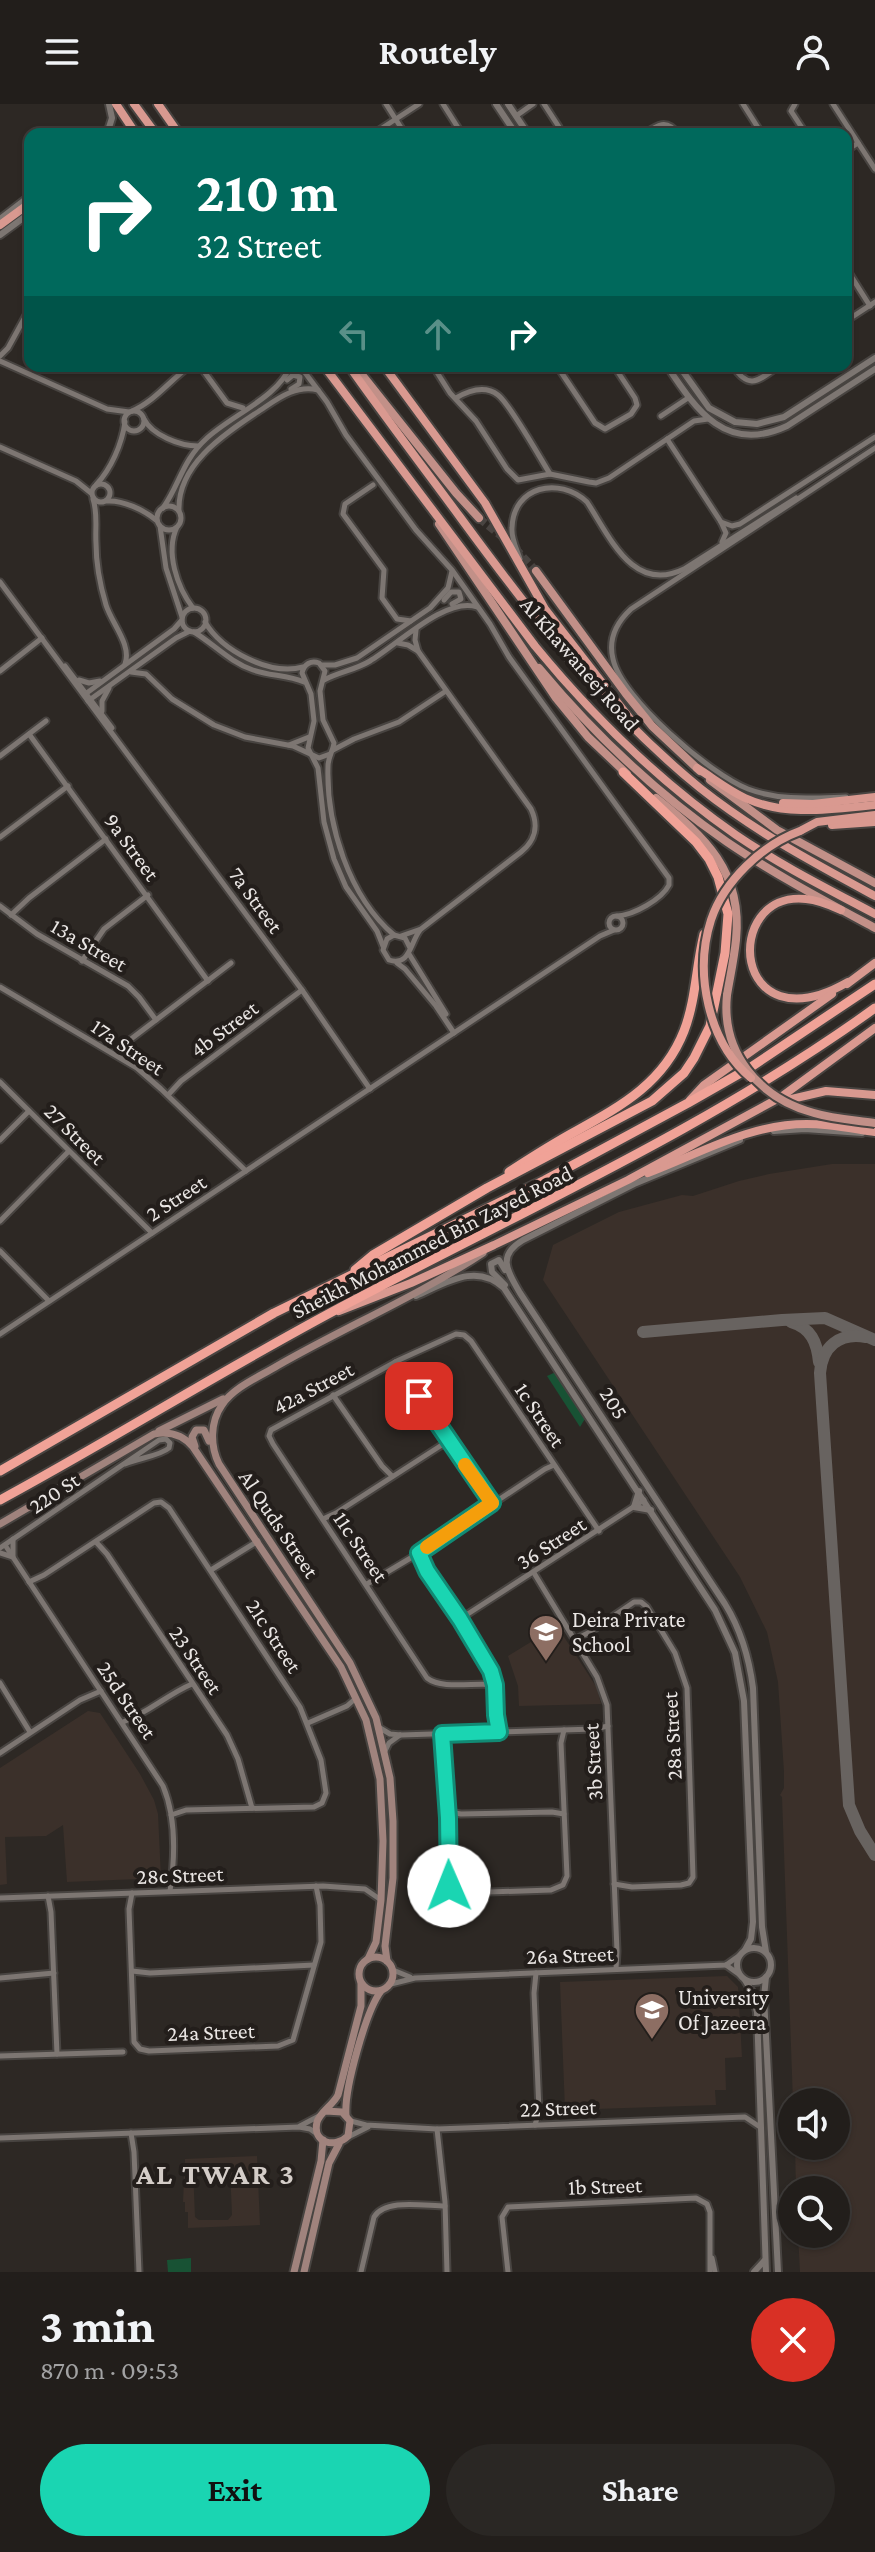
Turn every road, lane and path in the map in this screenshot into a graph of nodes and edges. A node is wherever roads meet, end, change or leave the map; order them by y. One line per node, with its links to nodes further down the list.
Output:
1 (109, 104): 18 (street)
2 (116, 104): 19 (highway)
3 (134, 104): 20 (highway)
4 (161, 104): 21 (highway)
5 (386, 104): 16 (street)
6 (419, 104): 16 (street)
7 (443, 104): 24 (street)
8 (496, 104): 25 (street)
9 (508, 104): 15 (street)
10 (533, 104): 15 (street)
11 (544, 104): 17 (street)
12 (743, 104): 29 (street)
13 (791, 104): 30 (street)
14 (833, 104): 31 (street)
15 (516, 116): 26 (street)
16 (396, 119): 22 (street); 23 (street)
17 (559, 127)
18 (110, 128)
19 (132, 128)
20 (152, 128)
21 (176, 128)
22 (382, 128)
23 (401, 128)
24 (458, 128)
25 (512, 128)
26 (524, 128)
27 (654, 128): 28 (street)
28 (674, 128)
29 (758, 128)
30 (802, 128)
31 (848, 128)
32 (852, 134): 33 (street)
33 (858, 143): 34 (street); 35 (street)
34 (852, 147)
35 (875, 169)
36 (24, 201): 39 (street)
37 (24, 207): 39 (highway)
38 (24, 218): 40 (street)
39 (0, 222)
40 (0, 235)
41 (852, 276): 42 (street)
42 (873, 304): 43 (street)
43 (852, 317)
44 (24, 319): 45 (street)
45 (8, 348): 46 (street); 48 (street)
46 (0, 358): 48 (street)
47 (875, 358): 64 (street)
48 (10, 365): 50 (street)
49 (875, 366): 79 (street)
50 (24, 371)
51 (25, 372): 76 (street)
52 (182, 372): 72 (street)
53 (204, 372): 73 (street)
54 (288, 372): 68 (street)
55 (304, 372): 67 (street)
56 (328, 372): 99 (highway, Al Khawaneej Road)
57 (353, 372): 145 (highway, Al Khawaneej Road)
58 (360, 372): 102 (main road)
59 (388, 372): 109 (highway)
60 (437, 372): 69 (street)
61 (561, 372): 62 (street)
62 (618, 372)
63 (671, 372): 70 (street)
64 (683, 372)
65 (737, 372): 66 (street)
66 (770, 372)
67 (318, 390): 71 (street); 107 (street)
68 (272, 391): 71 (street); 75 (street)
69 (456, 398): 91 (street); 91 (street)
70 (688, 398): 74 (street); 77 (street)
71 (277, 399): 100 (street)
72 (150, 401): 76 (street); 78 (street)
73 (227, 403): 75 (street); 82 (street)
74 (694, 406): 79 (street); 80 (street)
75 (246, 408): 82 (street)
76 (131, 412): 78 (street); 81 (street)
77 (661, 416)
78 (144, 419): 83 (street); 87 (street)
79 (708, 419): 80 (street)
80 (694, 421): 85 (street)
81 (125, 422): 83 (street); 86 (street)
82 (226, 422): 87 (street)
83 (135, 430): 86 (street)
84 (875, 437): 103 (street)
85 (667, 439): 91 (street); 103 (street)
86 (118, 445): 90 (street)
87 (199, 446): 98 (street)
88 (0, 447): 96 (street)
89 (875, 448): 95 (street)
90 (108, 471): 92 (street); 94 (street)
91 (550, 474)
92 (96, 485): 94 (street); 96 (street)
93 (373, 485): 115 (street)
94 (110, 490): 97 (street)
95 (809, 492): 106 (street); 159 (street)
96 (92, 496): 97 (street); 101 (street)
97 (106, 501): 101 (street); 104 (street)
98 (163, 508): 100 (street); 104 (street)
99 (431, 509): 122 (main road); 171 (highway, Al Khawaneej Road)
100 (179, 511): 105 (street)
101 (97, 517): 125 (street)
102 (479, 518)
103 (721, 522): 106 (street)
104 (159, 524): 105 (street); 116 (street)
105 (177, 527): 113 (street)
106 (716, 548): 109 (street)
107 (452, 570): 111 (street); 112 (street)
108 (536, 571): 155 (main road)
109 (524, 576): 145 (highway)
110 (0, 582): 123 (street, 7a Street)
111 (433, 606): 114 (street); 117 (street)
112 (478, 607): 114 (street); 173 (street)
113 (193, 608): 116 (street); 118 (street)
114 (439, 614): 119 (street)
115 (394, 617): 117 (street); 121 (street)
116 (182, 619): 120 (street); 127 (street)
117 (411, 621): 121 (street)
118 (205, 622): 120 (street); 132 (street)
119 (416, 630): 124 (street); 128 (street)
120 (192, 631): 129 (street); 140 (street)
121 (392, 635): 131 (street)
122 (513, 636): 156 (main road); 170 (main road)
123 (43, 639): 126 (street, 7a Street); 133 (street)
124 (398, 643): 128 (street); 138 (street)
125 (126, 647): 127 (street); 130 (street)
126 (51, 651): 137 (street, 7a Street); 142 (street, 7a Street)
127 (143, 651): 130 (street)
128 (418, 651): 141 (street)
129 (149, 658): 134 (street); 136 (street)
130 (125, 664): 135 (street)
131 (322, 665): 132 (street); 138 (street)
132 (304, 667): 140 (street)
133 (0, 671)
134 (131, 672): 136 (street); 139 (street)
135 (111, 674): 137 (street); 142 (street)
136 (148, 676): 150 (street)
137 (74, 677): 142 (street, 7a Street)
138 (323, 681): 148 (street)
139 (115, 682): 142 (street); 143 (street)
140 (306, 683): 147 (street)
141 (446, 691): 149 (street); 177 (street)
142 (87, 697): 143 (street, 7a Street); 154 (street, 7a Street)
143 (103, 716): 154 (street, 7a Street)
144 (46, 721): 146 (street)
145 (640, 733): 168 (highway, Al Khawaneej Road)
146 (29, 734): 153 (street); 157 (street, 9a Street)
147 (310, 736): 150 (street); 152 (street)
148 (331, 736): 149 (street); 151 (street)
149 (354, 739): 151 (street)
150 (288, 745): 152 (street)
151 (332, 752): 152 (street); 179 (street)
152 (312, 754): 181 (street)
153 (0, 756)
154 (132, 760): 191 (street, 7a Street)
155 (697, 768): 158 (highway); 166 (main road)
156 (623, 772): 198 (main road, bridge); 212 (highway)
157 (68, 786): 164 (street); 165 (street, 9a Street)
158 (732, 790): 159 (highway); 160 (highway)
159 (875, 796)
160 (875, 805)
161 (875, 815): 163 (highway)
162 (875, 822): 163 (highway)
163 (800, 831): 174 (highway, bridge)
164 (0, 837)
165 (106, 839): 167 (street, 9a Street); 172 (street)
166 (875, 883)
167 (148, 895): 183 (street); 187 (street, 9a Street)
168 (875, 896)
169 (0, 906): 172 (street, 13a Street)
170 (841, 910): 176 (main road); 188 (highway)
171 (875, 914)
172 (11, 915): 183 (street, 13a Street)
173 (617, 916): 175 (street); 178 (street)
174 (711, 922): 198 (highway, bridge); 212 (highway, bridge)
175 (609, 923): 178 (street); 180 (street)
176 (875, 928)
177 (421, 929): 179 (street); 182 (street)
178 (614, 930): 180 (street)
179 (398, 935): 181 (street); 182 (street)
180 (600, 936): 196 (street, 2 Street)
181 (383, 946): 184 (street)
182 (410, 951): 184 (street); 193 (street)
183 (82, 961): 194 (street, 13a Street)
184 (396, 962): 193 (street)
185 (231, 963): 187 (street)
186 (875, 963): 188 (highway)
187 (208, 981): 194 (street)
188 (848, 982): 203 (highway)
189 (875, 984): 203 (highway, Sheikh Mohammed Bin Zayed Road)
190 (0, 987): 197 (street, 17a Street)
191 (302, 990): 200 (street, 7a Street); 201 (street, 4b Street)
192 (875, 1008): 222 (highway, Sheikh Mohammed Bin Zayed Road)
193 (446, 1018): 196 (street)
194 (156, 1020): 197 (street)
195 (875, 1028): 205 (highway)
196 (456, 1032): 200 (street, 2 Street)
197 (117, 1055): 201 (street, 17a Street)
198 (751, 1078): 206 (main road, bridge)
199 (0, 1082): 204 (street, 27 Street)
200 (372, 1088): 210 (street, 2 Street)
201 (168, 1095): 210 (street, 17a Street)
202 (875, 1095): 205 (highway)
203 (688, 1103): 217 (highway, Sheikh Mohammed Bin Zayed Road)
204 (29, 1111): 208 (street); 209 (street, 27 Street)
205 (756, 1112): 211 (highway)
206 (875, 1123)
207 (875, 1132): 211 (highway); 218 (street, 205)
208 (0, 1140)
209 (69, 1151): 213 (street); 214 (street, 27 Street)
210 (244, 1172): 214 (street, 2 Street)
211 (628, 1180): 215 (highway)
212 (487, 1188): 217 (highway)
213 (1, 1219)
214 (150, 1234): 221 (street, 2 Street)
215 (494, 1245): 220 (main road, Al Quds Street); 222 (highway)
216 (0, 1251): 221 (street)
217 (347, 1278): 234 (highway, Sheikh Mohammed Bin Zayed Road)
218 (520, 1293): 219 (street); 246 (street, 205)
219 (512, 1298): 220 (street, 205); 237 (street, 205)
220 (399, 1300): 226 (main road, Al Quds Street)
221 (47, 1303): 223 (street, 2 Street)
222 (326, 1315): 239 (highway, Sheikh Mohammed Bin Zayed Road)
223 (0, 1334)
224 (464, 1335): 225 (street, 42a Street); 232 (street, 1c Street)
225 (397, 1361): 227 (street, 42a Street); 230 (street)
226 (235, 1392): 228 (main road); 236 (main road, Al Quds Street)
227 (335, 1394): 229 (street, 42a Street); 235 (street)
228 (154, 1434): 231 (main road, Al Quds Street); 244 (main road)
229 (269, 1436): 243 (street, 11c Street)
230 (447, 1439): 235 (street); 240 (street)
231 (202, 1459): 236 (main road); 249 (main road, Al Quds Street)
232 (553, 1463): 240 (street); 245 (street, 1c Street)
233 (125, 1464): 233 (street, 220 St); 247 (street, 220 St)
234 (3, 1468)
235 (389, 1478): 243 (street)
236 (231, 1484): 269 (main road, Al Quds Street)
237 (639, 1491): 238 (street, 205); 241 (street)
238 (644, 1500): 241 (street, 36 Street); 242 (street, 205); 246 (street)
239 (0, 1502)
240 (491, 1504): 251 (street)
241 (634, 1507): 242 (street); 245 (street, 36 Street)
242 (651, 1510): 303 (street, 205)
243 (325, 1521): 256 (street, 11c Street)
244 (0, 1524)
245 (598, 1532): 254 (street, 36 Street)
246 (680, 1536): 302 (street, 205)
247 (13, 1539): 250 (street, 220 St); 252 (street)
248 (98, 1540): 253 (street, 21c Street); 255 (street); 261 (street, 23 Street)
249 (258, 1541): 253 (street); 259 (main road, Al Quds Street)
250 (2, 1548): 252 (street)
251 (416, 1554): 256 (street); 257 (street)
252 (13, 1557): 255 (street, 25d Street)
253 (211, 1570): 270 (street, 21c Street)
254 (532, 1574): 257 (street, 36 Street); 258 (street, 3b Street)
255 (31, 1585): 264 (street, 25d Street)
256 (368, 1586): 263 (street, 11c Street)
257 (461, 1621): 260 (street)
258 (576, 1642): 274 (street, 3b Street); 292 (street, 28a Street)
259 (341, 1667): 267 (main road, Al Quds Street); 269 (main road)
260 (493, 1676): 263 (street); 265 (street)
261 (190, 1681): 271 (street); 282 (street, 23 Street)
262 (0, 1683): 275 (street)
263 (480, 1683): 265 (street)
264 (96, 1684): 266 (street, 25d Street); 268 (street)
265 (495, 1685): 276 (street)
266 (101, 1691): 268 (street); 271 (street, 25d Street)
267 (357, 1697): 270 (street); 288 (main road, Al Quds Street)
268 (80, 1700): 275 (street)
269 (373, 1708): 272 (main road, Al Quds Street)
270 (308, 1723): 282 (street, 21c Street)
271 (125, 1725): 281 (street, 25d Street)
272 (380, 1728): 278 (street); 279 (main road, Al Quds Street)
273 (561, 1730): 274 (street); 276 (street); 284 (street)
274 (608, 1730): 292 (street, 3b Street)
275 (32, 1731): 280 (street)
276 (496, 1732): 277 (street)
277 (439, 1734): 278 (street); 286 (street)
278 (401, 1735): 279 (street)
279 (385, 1751): 305 (main road, Al Quds Street)
280 (0, 1753)
281 (170, 1807): 283 (street); 285 (street, 25d Street)
282 (249, 1808): 283 (street)
283 (186, 1810): 285 (street)
284 (564, 1811): 286 (street); 286 (street)
285 (171, 1815): 287 (street, 25d Street)
286 (448, 1815)
287 (173, 1875): 293 (street, 25d Street); 294 (street, 25d Street)
288 (382, 1879): 291 (street, 28c Street); 299 (main road, Al Quds Street)
289 (316, 1886): 290 (street, 28c Street); 294 (street, 28c Street); 300 (street)
290 (323, 1886): 291 (street, 28c Street); 300 (street)
291 (360, 1888): 299 (street, 28c Street)
292 (615, 1888): 309 (street, 3b Street)
293 (170, 1891): 294 (street, 28c Street); 296 (street, 28c Street)
294 (179, 1891)
295 (125, 1893): 296 (street, 28c Street); 297 (street, 28c Street); 301 (street)
296 (132, 1893): 301 (street)
297 (51, 1896): 298 (street, 28c Street); 314 (street)
298 (0, 1898)
299 (381, 1900): 304 (main road, Al Quds Street)
300 (320, 1905): 306 (street)
301 (129, 1909): 313 (street)
302 (766, 1952): 303 (street); 315 (street)
303 (742, 1953): 307 (street); 318 (street)
304 (368, 1959): 305 (main road); 319 (main road)
305 (387, 1961): 310 (main road)
306 (314, 1965): 308 (street); 311 (street)
307 (726, 1965): 309 (street, 26a Street); 318 (street)
308 (297, 1967): 311 (street); 313 (street)
309 (619, 1969): 312 (street, 26a Street)
310 (393, 1970): 317 (street, 26a Street); 320 (main road)
311 (312, 1973): 313 (street, 24a Street)
312 (533, 1973): 317 (street, 26a Street); 329 (street)
313 (132, 1974)
314 (54, 1976): 316 (street); 323 (street)
315 (766, 1977): 318 (street); 351 (street)
316 (0, 1978)
317 (415, 1978): 320 (street, 26a Street)
318 (743, 1978): 325 (street)
319 (361, 1983): 321 (main road); 326 (main road)
320 (391, 1984): 321 (main road)
321 (381, 1991): 328 (main road)
322 (123, 2052): 323 (street)
323 (57, 2054): 324 (street)
324 (0, 2056)
325 (760, 2106): 327 (street); 332 (street)
326 (324, 2113): 328 (main road); 331 (street); 336 (main road)
327 (745, 2117): 329 (street, 22 Street); 332 (street)
328 (348, 2118): 330 (street, 22 Street); 338 (main road)
329 (539, 2125): 333 (street, 22 Street)
330 (372, 2126): 333 (street, 22 Street); 338 (street, 22 Street)
331 (299, 2127): 335 (street); 336 (street)
332 (761, 2127): 341 (street)
333 (440, 2128): 340 (street)
334 (131, 2133): 335 (street); 337 (street); 339 (street)
335 (139, 2133): 339 (street)
336 (321, 2137): 338 (main road); 343 (main road)
337 (0, 2138)
338 (343, 2141): 344 (main road)
339 (134, 2152): 342 (street)
340 (445, 2204): 345 (street); 346 (street)
341 (765, 2260): 349 (street); 350 (street)
342 (139, 2272)
343 (294, 2272)
344 (304, 2272)
345 (361, 2272)
346 (447, 2272)
347 (506, 2272): 348 (street, 1b Street)
348 (712, 2272)
349 (754, 2272)
350 (766, 2272)
351 (778, 2272)

